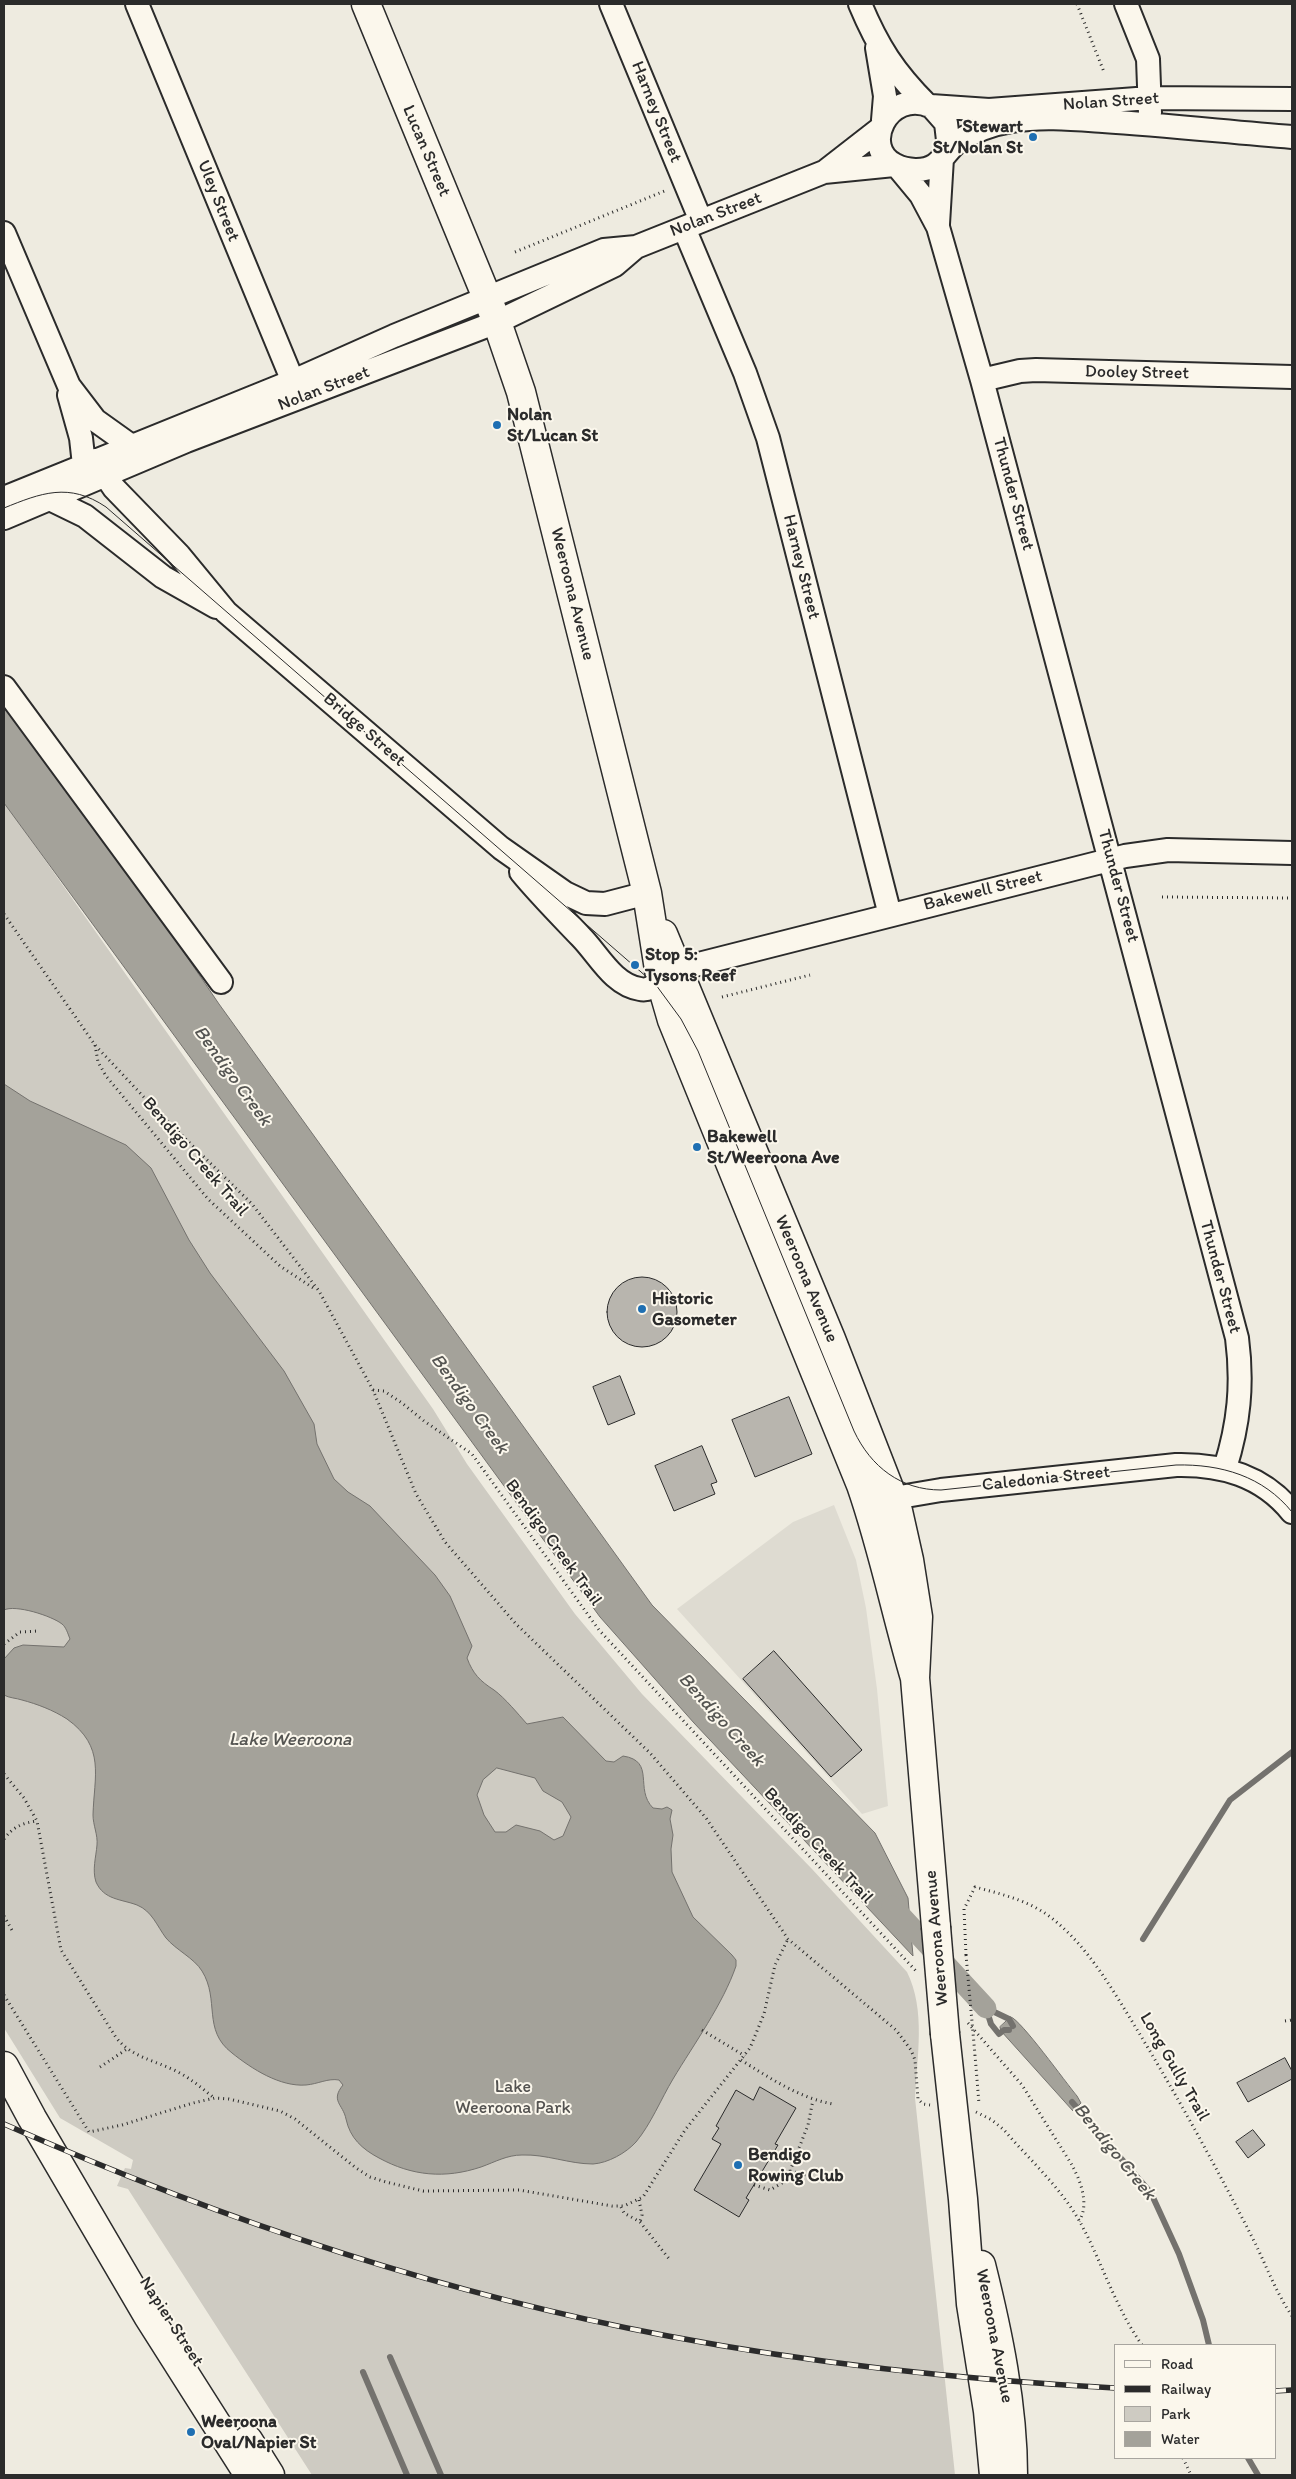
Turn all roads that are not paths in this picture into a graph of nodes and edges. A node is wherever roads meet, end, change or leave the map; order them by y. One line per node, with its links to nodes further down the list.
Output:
1 (137, 4): 23 (street, Uley Street)
2 (366, 4): 19 (main road, Lucan Street)
3 (612, 4): 16 (street, Harney Street)
4 (860, 4): 6 (street)
5 (1126, 4): 7 (street)
6 (876, 42): 9 (street); 10 (street)
7 (1150, 98): 8 (street, Nolan Street); 9 (street, Nolan Street); 11 (street)
8 (1292, 99)
9 (929, 106): 10 (street); 13 (street)
10 (882, 124): 14 (street); 15 (street, Nolan Street)
11 (1150, 124): 12 (street, Nolan Street); 13 (street, Nolan Street)
12 (1292, 137)
13 (945, 154): 14 (street); 17 (street, Thunder Street)
14 (895, 166): 15 (street, Nolan Street); 17 (street, Thunder Street)
15 (824, 172): 16 (street, Nolan Street)
16 (693, 224): 19 (street, Nolan Street); 35 (street, Harney Street)
17 (938, 227): 22 (street, Thunder Street)
18 (4, 233): 20 (street)
19 (492, 310): 23 (street, Nolan Street); 34 (main road, Weeroona Avenue)
20 (60, 367): 24 (street); 25 (street)
21 (1292, 377): 22 (street, Dooley Street)
22 (982, 380): 33 (street, Thunder Street)
23 (297, 390): 24 (street, Nolan Street); 25 (street, Nolan Street)
24 (130, 446): 25 (street, Nolan Street)
25 (94, 467): 26 (street, Nolan Street); 27 (street, Nolan Street); 29 (street, Bridge Street)
26 (4, 498)
27 (50, 499): 28 (street, Nolan Street); 29 (street, Bridge Street)
28 (4, 518)
29 (226, 612): 31 (street, Bridge Street)
30 (4, 687): 37 (street)
31 (501, 848): 34 (street, Bridge Street); 36 (street, Bridge Street)
32 (1292, 853): 33 (street, Bakewell Street)
33 (1111, 859): 35 (street, Bakewell Street); 38 (street, Thunder Street)
34 (647, 893): 36 (main road, Weeroona Avenue)
35 (890, 915): 36 (street, Bakewell Street)
36 (670, 976): 39 (main road, Weeroona Avenue); 41 (main road, Weeroona Avenue)
37 (221, 982)
38 (1225, 1468): 39 (street, Caledonia Street); 40 (street)
39 (894, 1498): 41 (main road, Caledonia Street); 42 (main road, Weeroona Avenue)
40 (1289, 1502)
41 (868, 1506): 42 (main road, Weeroona Avenue)
42 (915, 1678): 46 (main road, Weeroona Avenue, bridge)
43 (4, 2066): 45 (main road, Napier Street)
44 (4, 2080): 45 (main road, Napier Street)
45 (32, 2118): 47 (main road, Napier Street)
46 (963, 2199): 50 (main road, Weeroona Avenue); 51 (main road, Weeroona Avenue)
47 (192, 2370): 48 (main road, Napier Street); 49 (main road, Napier Street)
48 (249, 2475)
49 (270, 2475)
50 (994, 2475)
51 (1013, 2475)

